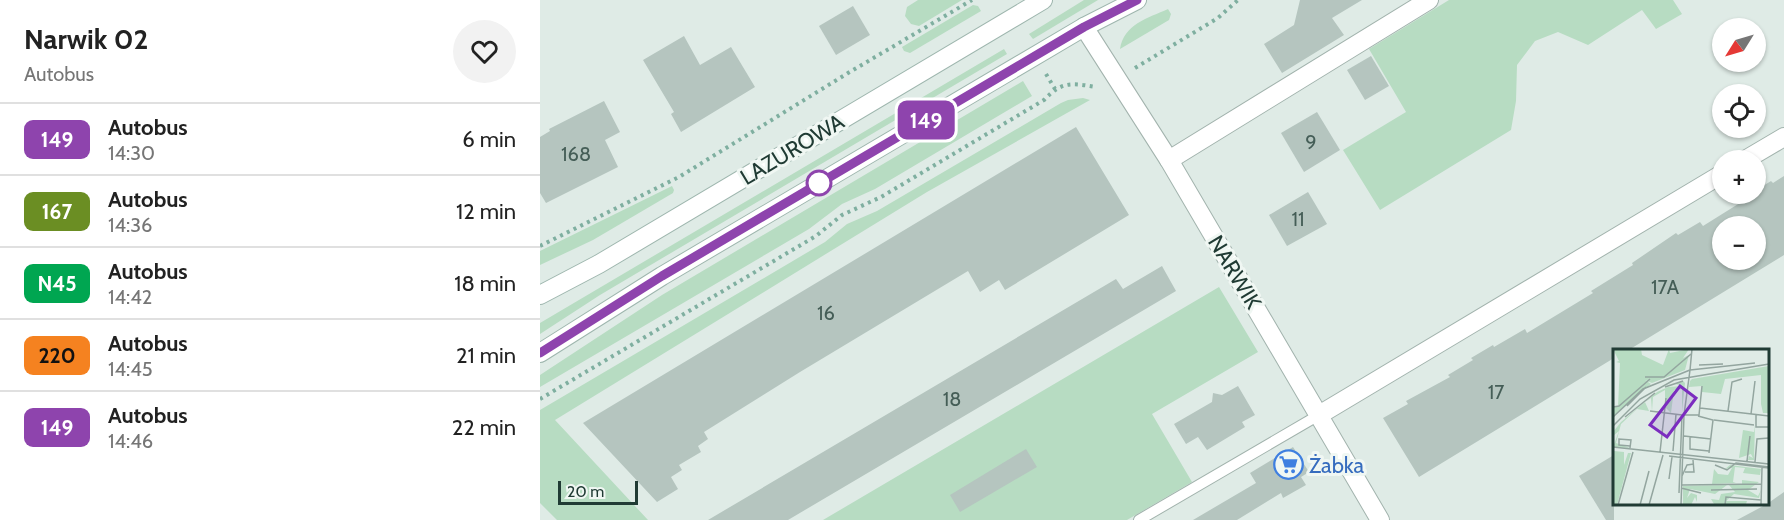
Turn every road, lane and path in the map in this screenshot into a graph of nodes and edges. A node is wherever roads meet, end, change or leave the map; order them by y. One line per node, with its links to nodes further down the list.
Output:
1 (972, 0): 15 (path)
2 (1043, 0): 16 (street, LAZUROWA)
3 (1137, 0): 6 (street, LAZUROWA)
4 (1238, 0): 8 (path)
5 (1429, 0): 13 (street)
6 (1084, 27): 13 (street, NARWIK); 17 (street, LAZUROWA)
7 (1042, 67): 10 (path)
8 (1128, 73)
9 (1100, 87): 10 (path)
10 (1055, 89): 18 (path)
11 (1784, 137): 12 (street)
12 (1762, 150)
13 (1169, 160): 19 (street, NARWIK)
14 (1712, 180): 19 (street)
15 (540, 246)
16 (540, 295)
17 (540, 353)
18 (540, 399)
19 (1319, 415): 20 (lane); 21 (street, NARWIK)
20 (1139, 520)
21 (1380, 520)

